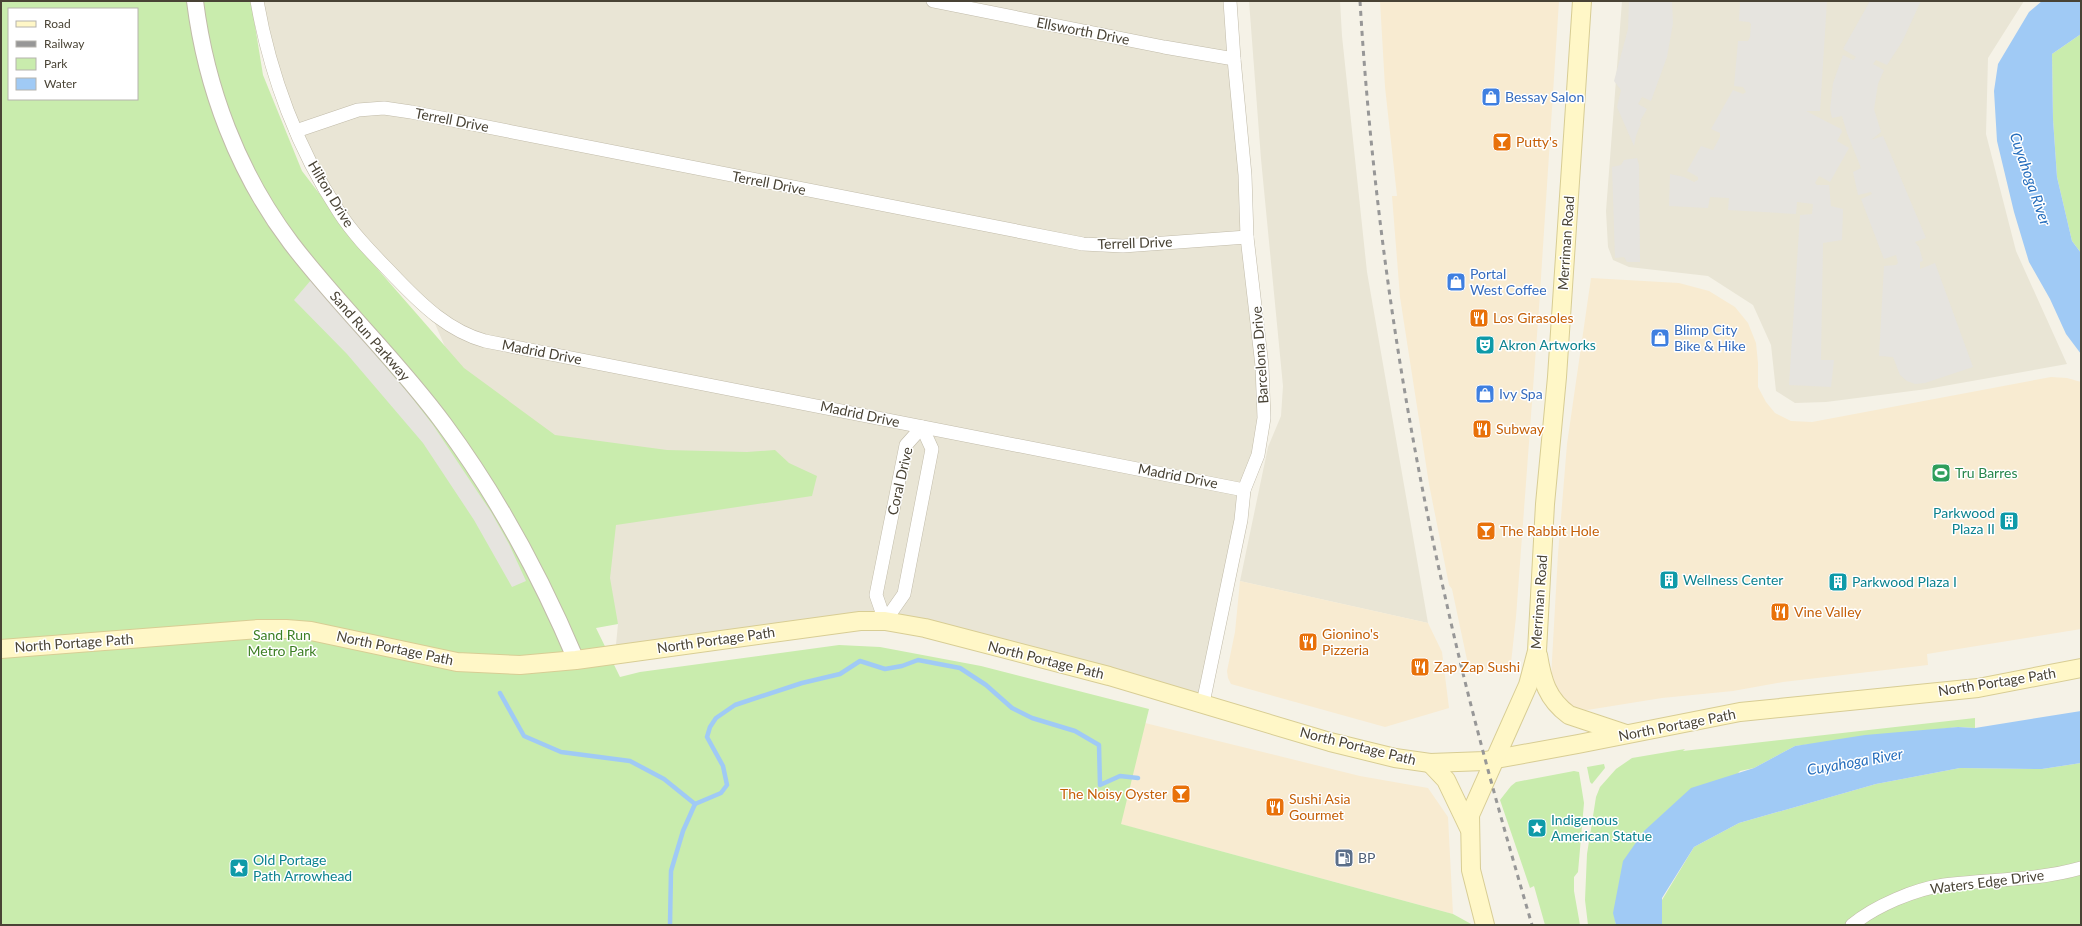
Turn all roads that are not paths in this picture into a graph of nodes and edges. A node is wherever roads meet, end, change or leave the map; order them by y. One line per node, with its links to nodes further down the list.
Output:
1 (195, 1): 15 (street, Sand Run Parkway)
2 (258, 1): 7 (street, Hilton Drive)
3 (933, 1): 6 (street, Ellsworth Drive)
4 (1230, 1): 6 (street, Barcelona Drive)
5 (1582, 1): 14 (main road, Merriman Road)
6 (1234, 59): 8 (street, Barcelona Drive)
7 (296, 131): 8 (street, Terrell Drive); 9 (street, Hilton Drive)
8 (1247, 237): 11 (street, Barcelona Drive)
9 (475, 338): 10 (street, Madrid Drive)
10 (922, 427): 11 (street, Madrid Drive); 12 (street, Coral Drive); 12 (street, Coral Drive)
11 (1244, 490): 17 (street, Barcelona Drive)
12 (885, 621): 15 (main road, North Portage Path); 17 (main road, North Portage Path)
13 (1, 649): 15 (main road, North Portage Path)
14 (1537, 651): 18 (main road); 19 (main road, Merriman Road)
15 (576, 660)
16 (2081, 668): 18 (main road, North Portage Path)
17 (1202, 703): 20 (main road, North Portage Path)
18 (1626, 735): 19 (main road, North Portage Path)
19 (1494, 759): 20 (main road, North Portage Path); 21 (main road, Merriman Road)
20 (1430, 763): 21 (main road)
21 (1470, 831): 23 (main road, Merriman Road)
22 (2081, 868): 24 (street, Waters Edge Drive)
23 (1485, 925)
24 (1852, 925)

